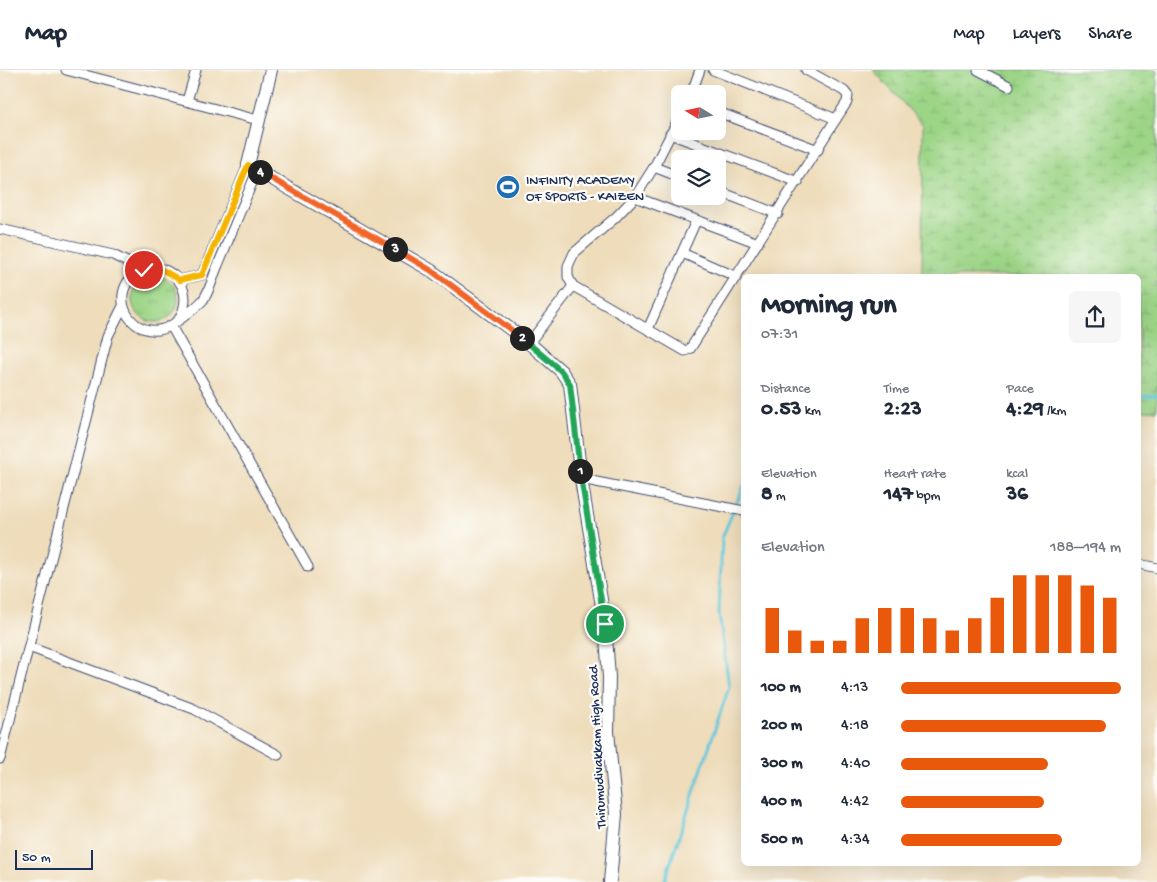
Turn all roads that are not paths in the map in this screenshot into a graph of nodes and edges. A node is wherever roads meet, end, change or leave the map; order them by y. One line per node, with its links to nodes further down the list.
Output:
1 (66, 70): 11 (street)
2 (196, 70): 11 (street)
3 (272, 70): 14 (main road)
4 (700, 70): 9 (street)
5 (713, 70): 8 (street)
6 (806, 70): 13 (street)
7 (978, 70): 10 (street)
8 (730, 73): 13 (street)
9 (694, 85)
10 (1009, 86)
11 (187, 100): 14 (street)
12 (726, 115): 16 (street)
13 (836, 119): 16 (street)
14 (258, 120): 18 (main road)
15 (670, 134): 17 (street); 20 (street)
16 (818, 150): 20 (street)
17 (654, 167): 19 (street); 22 (street)
18 (253, 168): 30 (street); 33 (street); 36 (main road, Thirumudivakkam High Road)
19 (671, 174)
20 (798, 182): 23 (street)
21 (726, 194): 23 (street)
22 (635, 197): 24 (street); 31 (street)
23 (778, 214): 26 (street)
24 (696, 221): 26 (street); 27 (street)
25 (0, 229): 28 (street)
26 (758, 243): 29 (street)
27 (682, 252): 29 (street); 35 (street)
28 (144, 270): 30 (street); 32 (street)
29 (737, 277): 35 (street)
30 (179, 280): 33 (street)
31 (573, 286): 35 (street); 36 (street)
32 (123, 306): 34 (street); 42 (street)
33 (179, 319): 34 (street)
34 (171, 326): 40 (street)
35 (648, 329)
36 (529, 343): 37 (main road, Thirumudivakkam High Road)
37 (581, 479): 38 (street); 45 (main road, Thirumudivakkam High Road)
38 (741, 509)
39 (1141, 564): 41 (street)
40 (308, 567)
41 (1157, 568)
42 (29, 647): 43 (street); 44 (street)
43 (278, 755)
44 (0, 759)
45 (610, 882)

